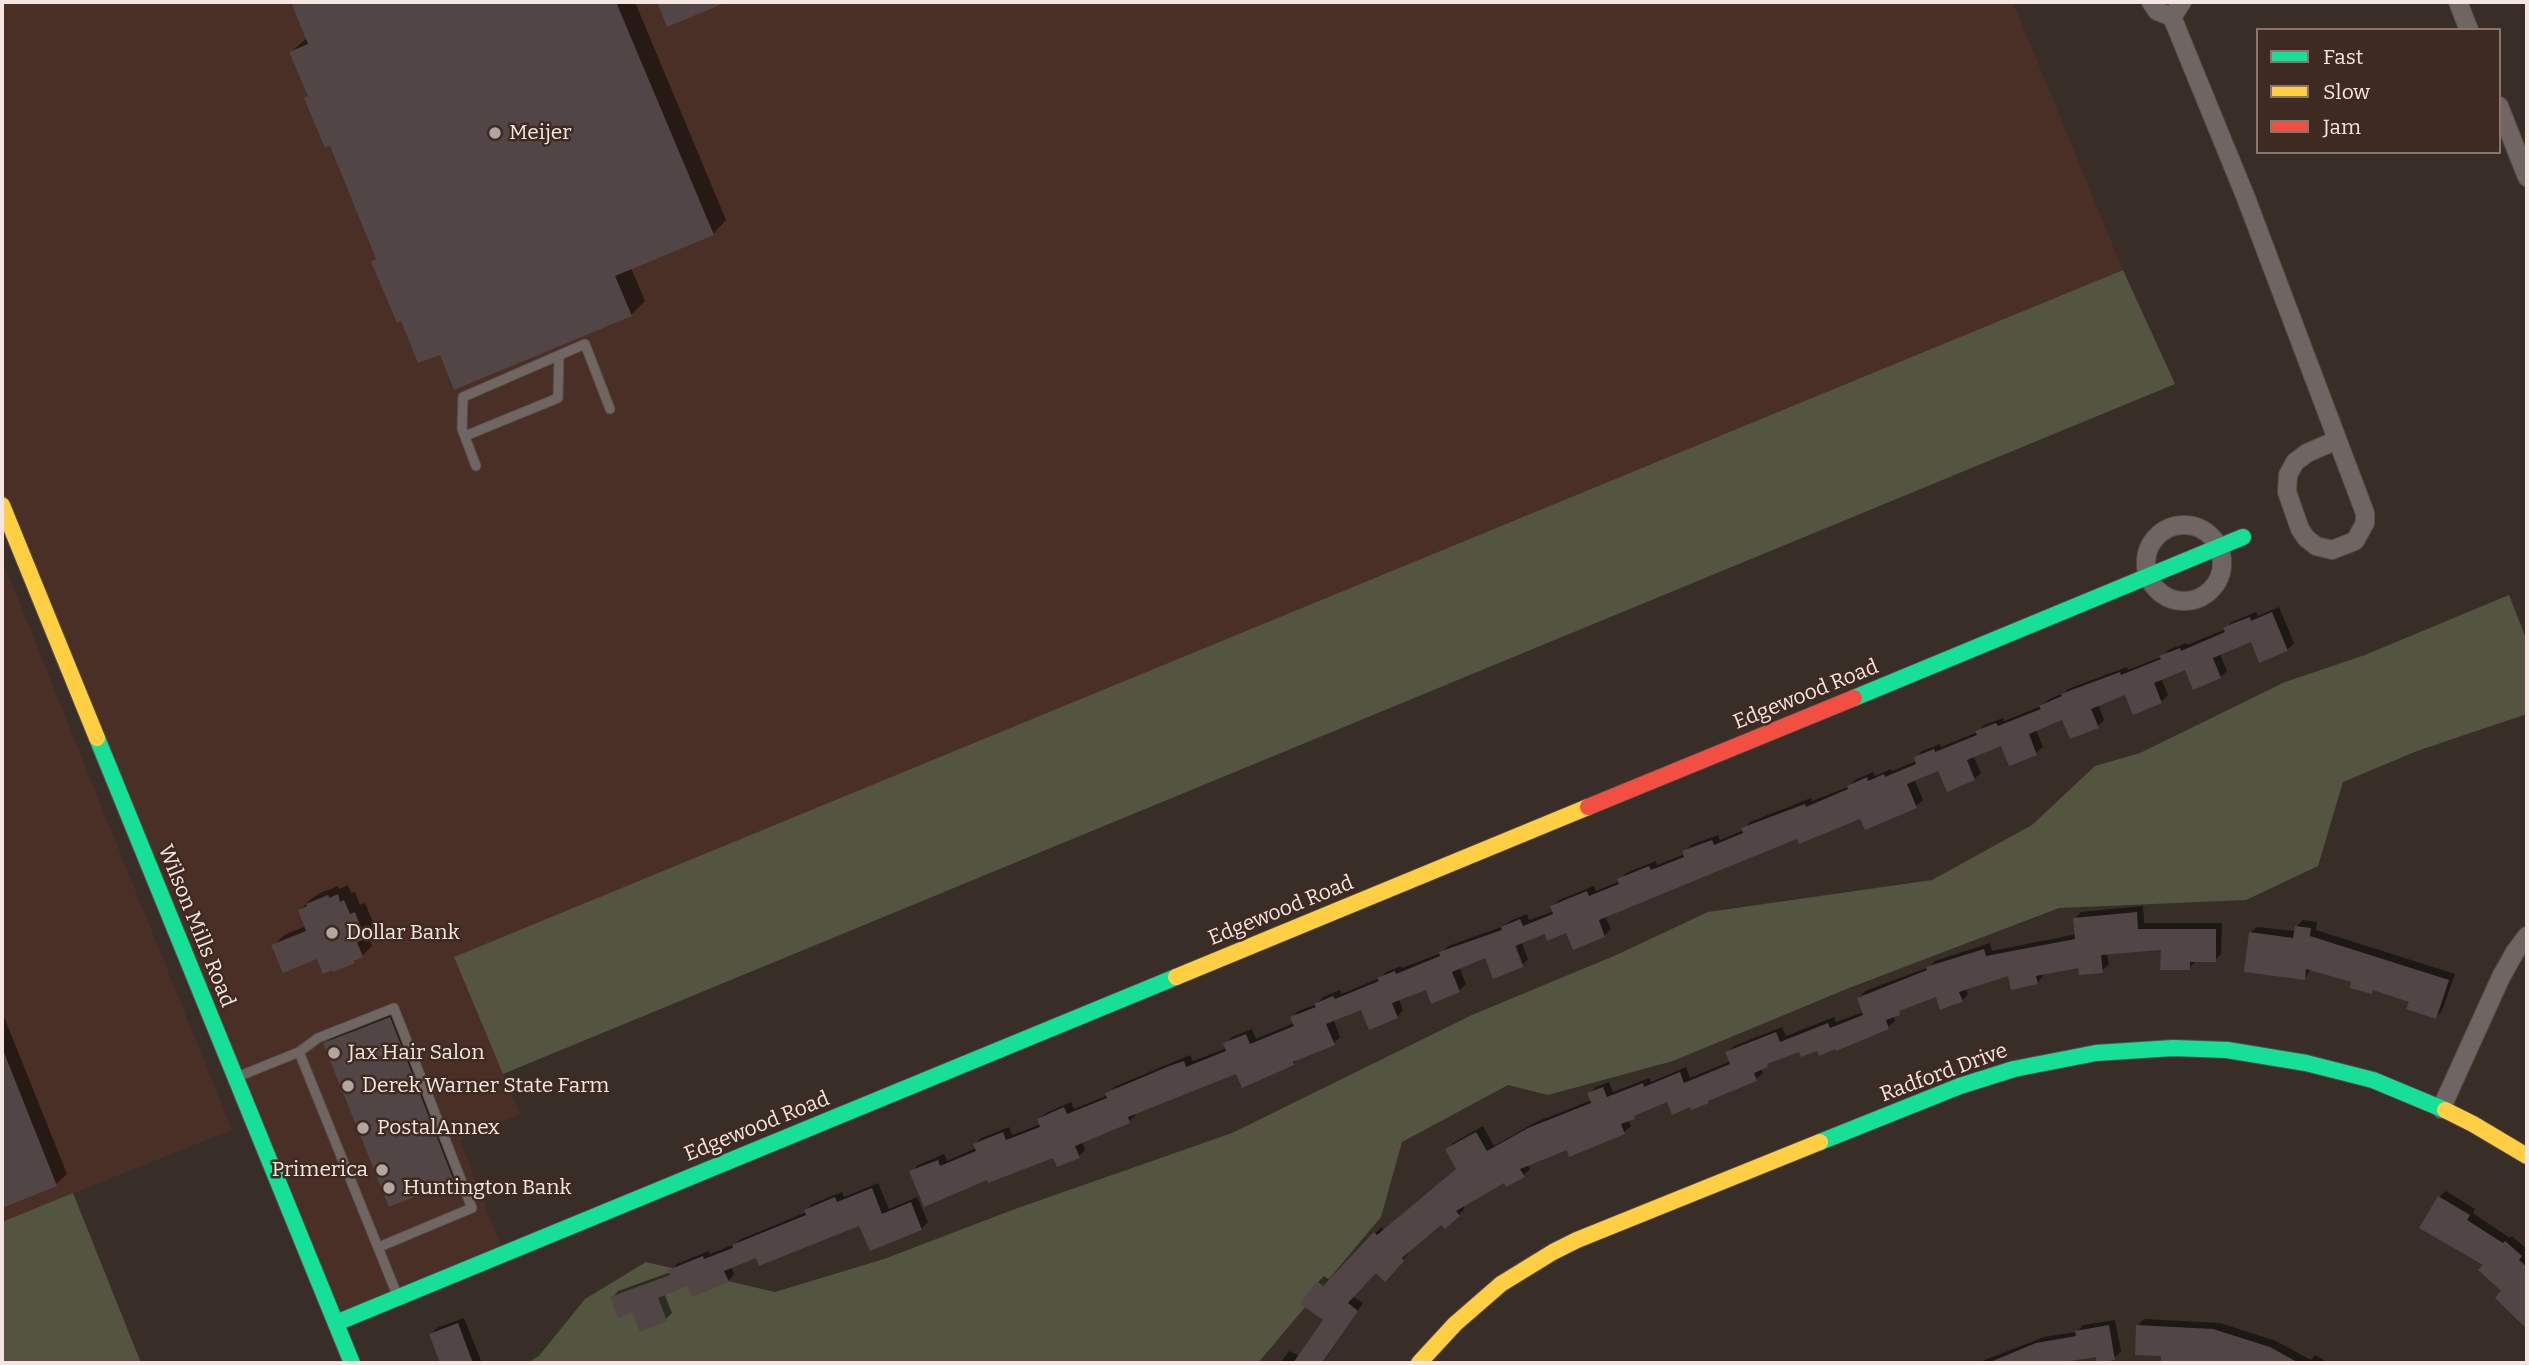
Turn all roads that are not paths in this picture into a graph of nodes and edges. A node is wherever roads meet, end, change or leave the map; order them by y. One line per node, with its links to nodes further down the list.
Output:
1 (2151, 2): 3 (street)
2 (2458, 2): 4 (street)
3 (2177, 9): 10 (street)
4 (2468, 28)
5 (2501, 111): 6 (street)
6 (2527, 177)
7 (559, 356): 8 (lane); 9 (lane); 9 (lane)
8 (610, 409)
9 (465, 436): 11 (lane)
10 (2337, 440): 10 (street)
11 (476, 466)
12 (2, 505): 18 (street, Wilson Mills Road)
13 (2243, 537): 14 (street, Edgewood Road)
14 (2219, 547): 15 (street, Edgewood Road); 15 (street); 15 (street)
15 (2148, 576): 22 (street, Edgewood Road)
16 (2527, 936): 19 (street)
17 (299, 1052): 18 (lane); 21 (lane); 21 (lane)
18 (235, 1078): 23 (street, Wilson Mills Road)
19 (2441, 1109): 20 (street, Radford Drive); 25 (street, Radford Drive)
20 (2527, 1156)
21 (379, 1247): 22 (lane)
22 (398, 1297): 23 (street, Edgewood Road)
23 (336, 1323): 24 (street, Wilson Mills Road)
24 (352, 1363)
25 (1419, 1363)

